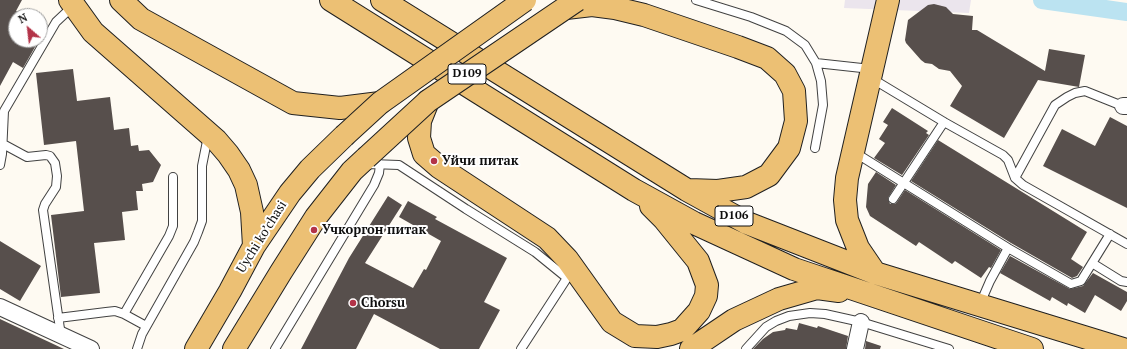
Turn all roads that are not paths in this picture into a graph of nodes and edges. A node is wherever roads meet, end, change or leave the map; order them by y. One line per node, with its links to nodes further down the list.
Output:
1 (121, 0): 14 (main road)
2 (331, 0): 26 (main road, D106)
3 (382, 0): 27 (main road, D106)
4 (504, 0): 10 (main road)
5 (525, 0): 10 (main road, D109, bridge)
6 (696, 0): 11 (lane)
7 (72, 2): 17 (main road); 18 (lane)
8 (887, 2): 12 (main road)
9 (572, 4): 13 (main road, D109, bridge); 27 (main road)
10 (491, 24): 14 (main road, D109, bridge)
11 (816, 63): 12 (lane); 19 (lane)
12 (871, 73): 16 (lane); 20 (main road)
13 (428, 101): 22 (main road, D109, bridge); 34 (main road)
14 (380, 103): 31 (main road, Uychi ko’chasi / D109, bridge)
15 (1126, 107): 24 (lane)
16 (944, 122): 24 (lane); 25 (lane)
17 (208, 134): 31 (main road); 45 (lane)
18 (2, 144): 21 (lane); 43 (lane)
19 (815, 148)
20 (853, 152): 25 (lane); 35 (main road)
21 (0, 165)
22 (366, 165): 34 (lane); 50 (main road, D109); 51 (lane)
23 (173, 177): 42 (lane)
24 (1016, 178): 29 (lane)
25 (904, 182): 28 (lane); 32 (lane)
26 (634, 190): 34 (main road); 38 (main road, D106)
27 (687, 190): 35 (main road, D106)
28 (893, 199)
29 (1110, 234): 30 (lane); 33 (lane)
30 (1127, 244)
31 (254, 246): 49 (main road, Uychi ko’chasi / D109)
32 (1008, 248): 33 (lane); 39 (lane)
33 (1092, 264): 36 (lane)
34 (567, 269): 52 (lane)
35 (875, 273): 37 (main road, D106)
36 (1127, 282)
37 (920, 288): 39 (main road, D106); 41 (main road)
38 (877, 296): 41 (main road, D106); 53 (main road)
39 (980, 306): 58 (main road, D106)
40 (0, 307): 46 (street)
41 (912, 308): 57 (main road, D106)
42 (124, 314): 43 (lane); 45 (lane)
43 (58, 318): 46 (lane)
44 (861, 322): 54 (lane); 55 (street); 56 (lane)
45 (146, 326): 48 (lane)
46 (61, 336): 47 (street)
47 (91, 349)
48 (137, 349)
49 (196, 349)
50 (234, 349)
51 (275, 349)
52 (521, 349)
53 (691, 349)
54 (746, 349)
55 (855, 349)
56 (949, 349)
57 (1032, 349)
58 (1123, 349)

